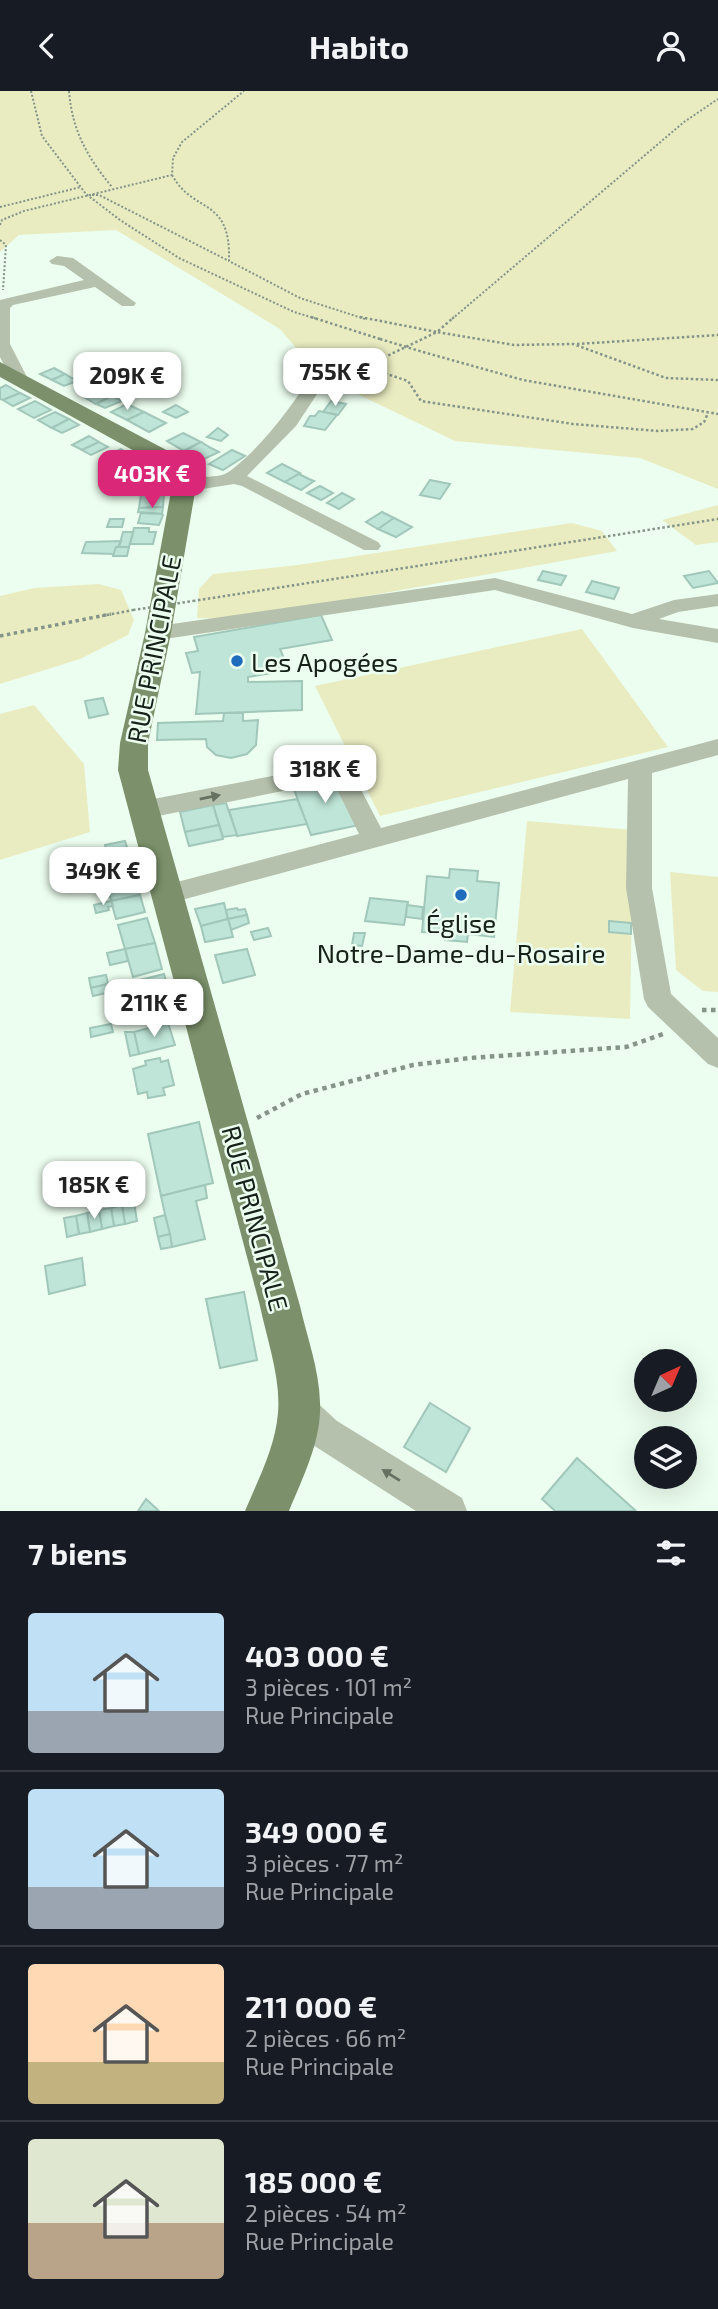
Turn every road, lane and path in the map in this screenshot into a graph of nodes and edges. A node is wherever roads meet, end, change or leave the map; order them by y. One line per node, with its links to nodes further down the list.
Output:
1 (31, 91): 6 (path)
2 (69, 91): 7 (path)
3 (244, 91): 5 (path)
4 (718, 99): 17 (path)
5 (172, 175): 7 (path); 13 (path)
6 (81, 187): 8 (path); 9 (path)
7 (112, 187): 8 (path)
8 (86, 194): 10 (path); 13 (path); 24 (path, bridge)
9 (0, 207)
10 (0, 225)
11 (0, 240): 15 (path)
12 (57, 261): 14 (street)
13 (229, 261): 17 (path)
14 (95, 282): 15 (street); 16 (street)
15 (8, 301): 21 (street)
16 (128, 303)
17 (438, 332): 19 (path); 20 (path)
18 (718, 335): 19 (path)
19 (573, 344): 23 (path)
20 (365, 367): 22 (path); 24 (path)
21 (10, 374): 27 (main road)
22 (320, 376): 26 (street)
23 (718, 380)
24 (708, 414): 25 (path)
25 (718, 414)
26 (234, 478): 27 (street); 29 (street)
27 (184, 486): 32 (main road, RUE PRINCIPALE)
28 (718, 519): 33 (path, bridge)
29 (371, 546)
30 (718, 600): 31 (street)
31 (633, 621): 32 (street); 34 (street)
32 (158, 633): 37 (main road, RUE PRINCIPALE)
33 (0, 636)
34 (718, 636)
35 (718, 747): 36 (street)
36 (640, 769): 38 (street); 40 (street)
37 (143, 810): 38 (street, one-way to 38); 39 (main road, RUE PRINCIPALE)
38 (373, 839): 39 (street)
39 (167, 894): 42 (main road, RUE PRINCIPALE)
40 (679, 1015): 41 (street); 42 (path)
41 (718, 1056)
42 (233, 1131): 43 (main road, RUE PRINCIPALE)
43 (300, 1410): 44 (main road, RUE PRINCIPALE); 45 (street, one-way to 43)
44 (267, 1511)
45 (449, 1511)

